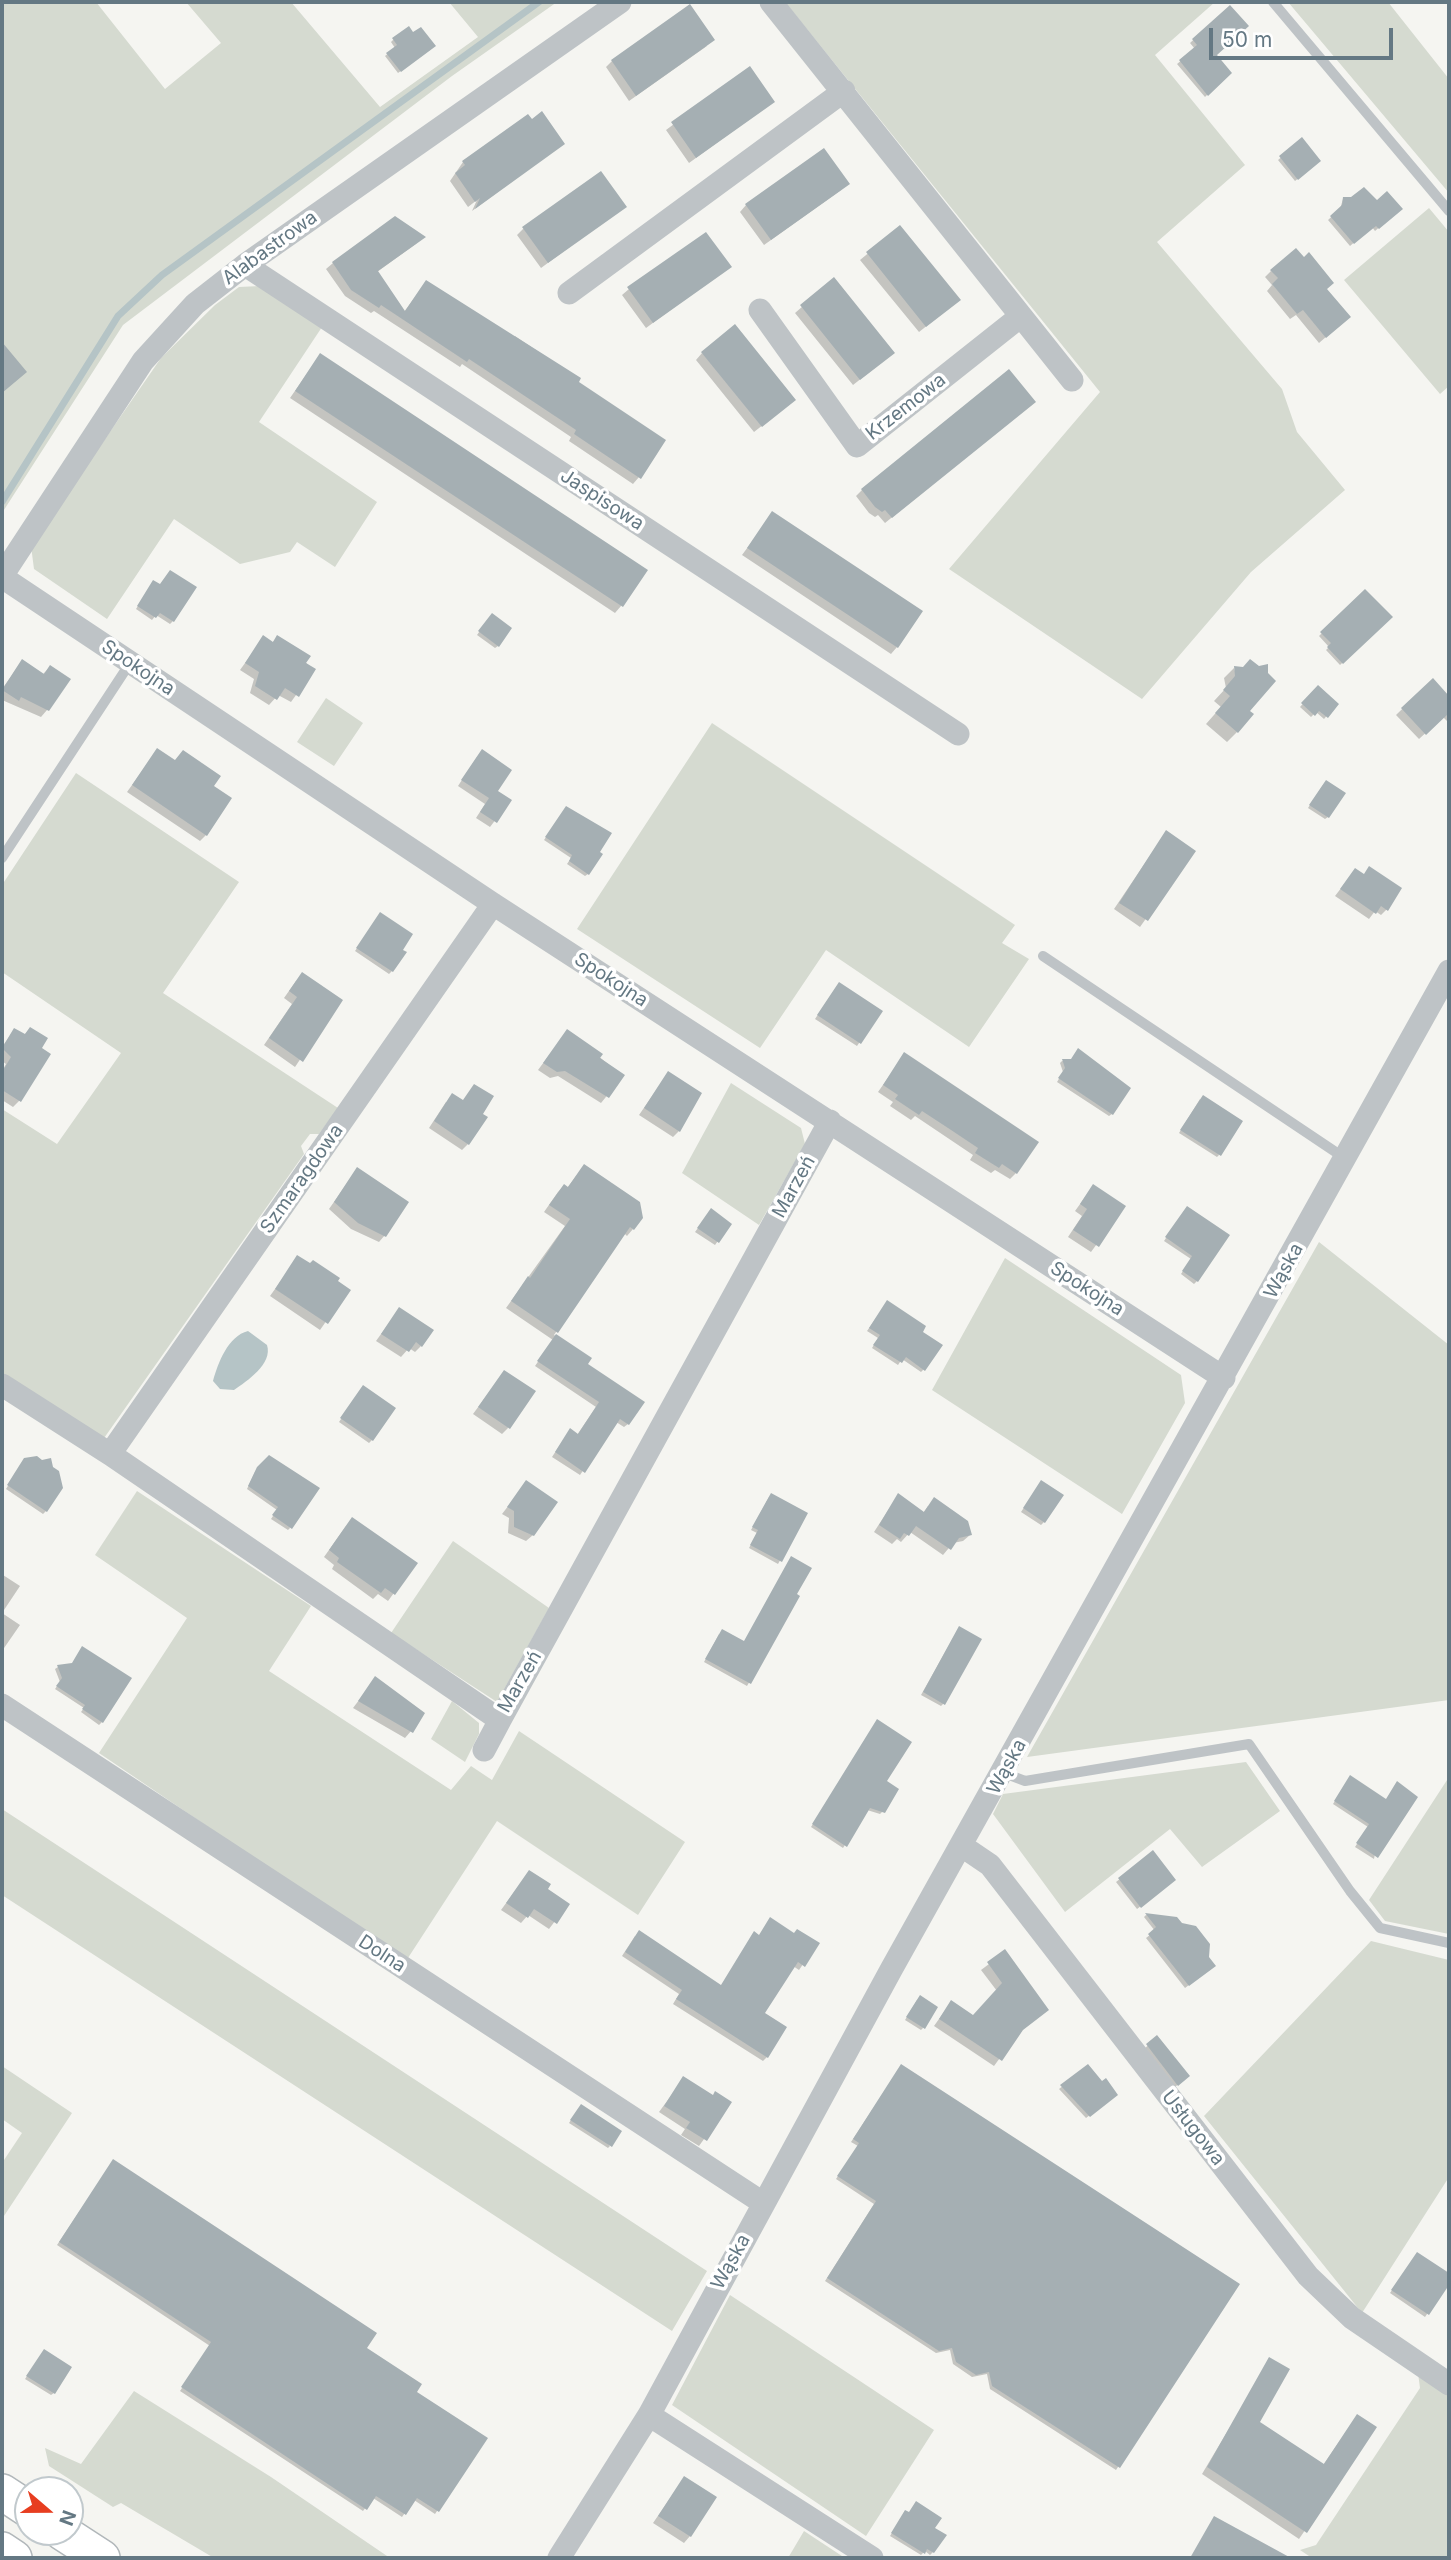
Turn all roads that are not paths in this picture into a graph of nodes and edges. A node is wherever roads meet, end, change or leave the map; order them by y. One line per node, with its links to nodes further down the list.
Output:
1 (620, 2): 6 (street, Alabastrowa)
2 (771, 2): 4 (street)
3 (1273, 2): 5 (lane)
4 (844, 91): 7 (street); 9 (street)
5 (1449, 211)
6 (245, 265): 11 (street, Alabastrowa); 13 (street, Jaspisowa)
7 (569, 293)
8 (760, 310): 9 (street, Krzemowa)
9 (1021, 316): 10 (street)
10 (1072, 380)
11 (2, 576): 12 (street, Spokojna)
12 (130, 663): 14 (lane); 15 (street, Spokojna)
13 (958, 734)
14 (2, 858)
15 (494, 904): 18 (street, Spokojna); 22 (street, Szmaragdowa)
16 (1043, 956): 19 (lane)
17 (1449, 971): 19 (street, Wąska)
18 (830, 1121): 20 (street, Spokojna); 24 (street, Marzeń)
19 (1346, 1159): 20 (street, Wąska)
20 (1224, 1378): 26 (street, Wąska)
21 (2, 1385): 22 (street, Marzeń)
22 (110, 1454): 24 (street, Marzeń)
23 (2, 1705): 29 (street, Dolna)
24 (500, 1720): 25 (street)
25 (484, 1750)
26 (1004, 1773): 27 (street, Wąska); 28 (lane)
27 (962, 1846): 29 (street, Wąska); 30 (street, Usługowa)
28 (1449, 1943)
29 (763, 2203): 31 (street, Wąska)
30 (1449, 2384)
31 (649, 2414): 36 (street, Wąska); 37 (street)
32 (84, 2546): 35 (main road)
33 (2, 2550): 34 (main road)
34 (14, 2558)
35 (102, 2558)
36 (559, 2558)
37 (872, 2558)

